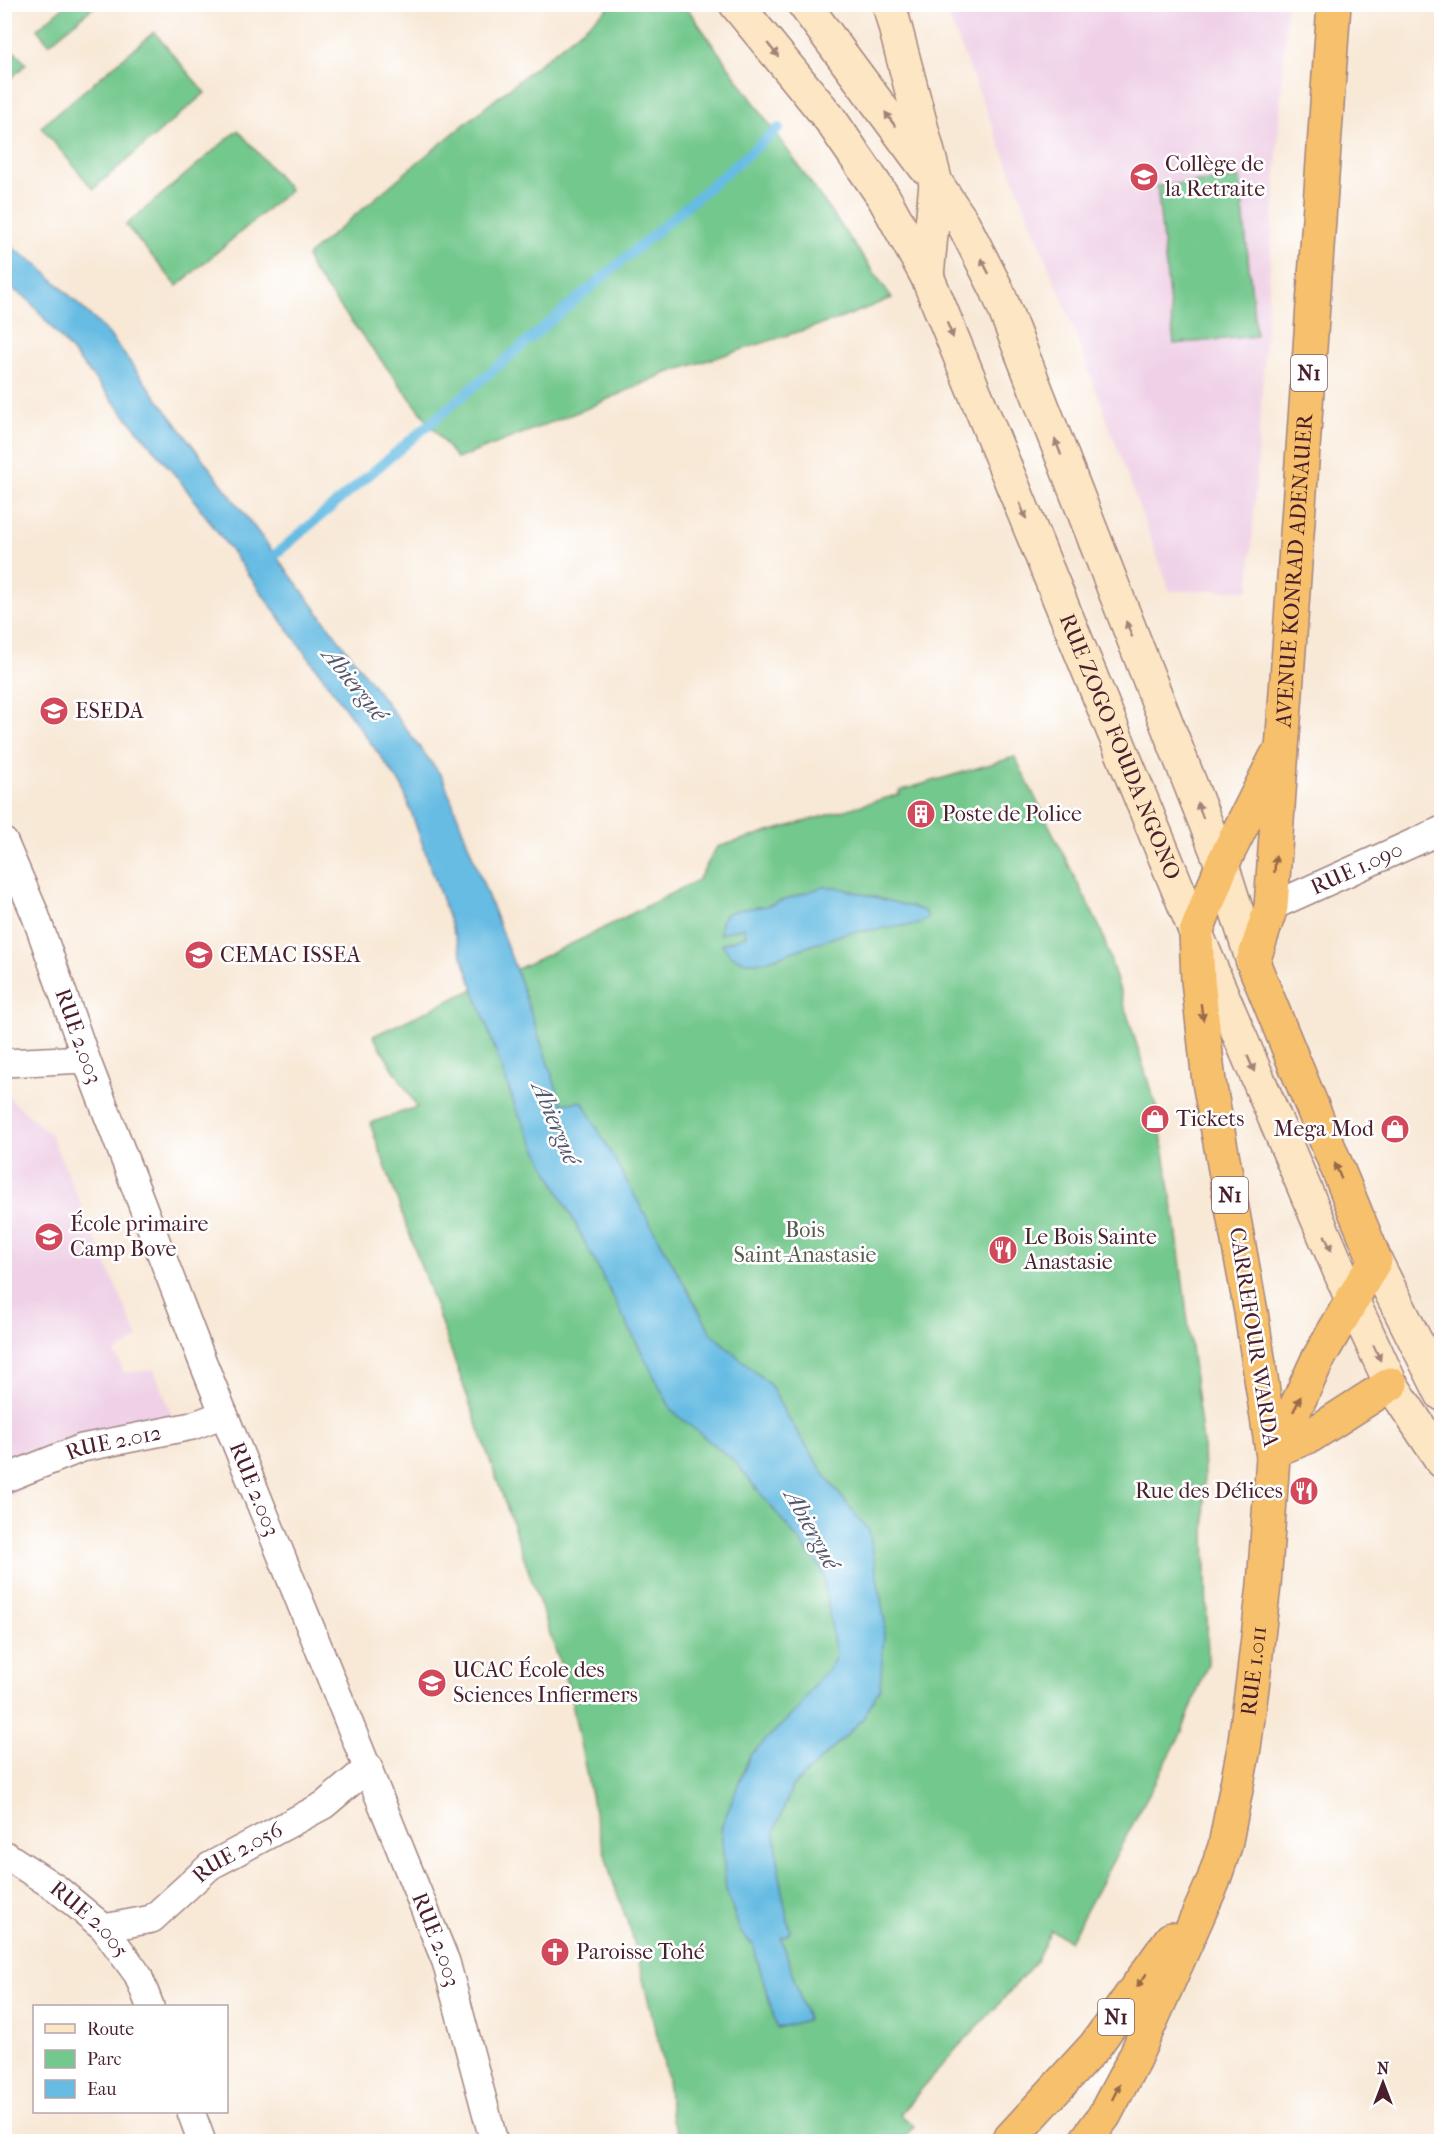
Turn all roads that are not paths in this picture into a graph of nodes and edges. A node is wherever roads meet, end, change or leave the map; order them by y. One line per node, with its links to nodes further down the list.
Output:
1 (736, 4): 6 (main road, one-way to 6)
2 (804, 4): 5 (main road, one-way to 2)
3 (889, 4): 5 (main road, RUE ZOGO FOUDA NGONO)
4 (1334, 4): 7 (highway, AVENUE KONRAD ADENAUER / N1)
5 (936, 183): 6 (main road, RUE ZOGO FOUDA NGONO); 10 (main road, RUE ZOGO FOUDA NGONO, one-way to 5)
6 (927, 276): 12 (main road, RUE ZOGO FOUDA NGONO, one-way to 12)
7 (1284, 742): 10 (highway, AVENUE KONRAD ADENAUER / N1); 11 (highway, AVENUE KONRAD ADENAUER / N1, one-way to 7)
8 (1442, 830): 11 (street, RUE 1.090)
9 (4, 842): 14 (street, RUE 2.003)
10 (1222, 865): 12 (highway, AVENUE KONRAD ADENAUER / N1); 13 (main road, RUE ZOGO FOUDA NGONO)
11 (1271, 907): 13 (highway, AVENUE KONRAD ADENAUER / N1)
12 (1196, 933): 17 (main road, RUE ZOGO FOUDA NGONO, one-way to 17); 21 (highway, CARREFOUR WARDA / N1, one-way to 21)
13 (1254, 962): 16 (highway, one-way to 13)
14 (86, 1059): 15 (street); 20 (street, RUE 2.003)
15 (4, 1063)
16 (1375, 1260): 17 (highway, CARREFOUR WARDA / N1); 18 (main road)
17 (1352, 1300): 19 (main road, RUE ZOGO FOUDA NGONO, one-way to 19); 21 (highway, CARREFOUR WARDA / N1, one-way to 17)
18 (1438, 1376)
19 (1391, 1384): 21 (highway); 22 (main road, RUE ZOGO FOUDA NGONO)
20 (224, 1414): 23 (street, RUE 2.012); 24 (street, RUE 2.003)
21 (1274, 1454): 26 (highway, RUE 1.011 / N1)
22 (1442, 1461)
23 (4, 1479)
24 (369, 1767): 27 (street, RUE 2.056); 31 (street, RUE 2.003)
25 (4, 1854): 27 (street, RUE 2.005)
26 (1213, 1882): 32 (highway, RUE 1.011 / N1, one-way to 32); 33 (highway, RUE 1.011 / N1, one-way to 26)
27 (104, 1928): 28 (street, RUE 2.005)
28 (149, 2005)
29 (191, 2113): 30 (street)
30 (202, 2142)
31 (494, 2142)
32 (1006, 2142)
33 (1085, 2142)

